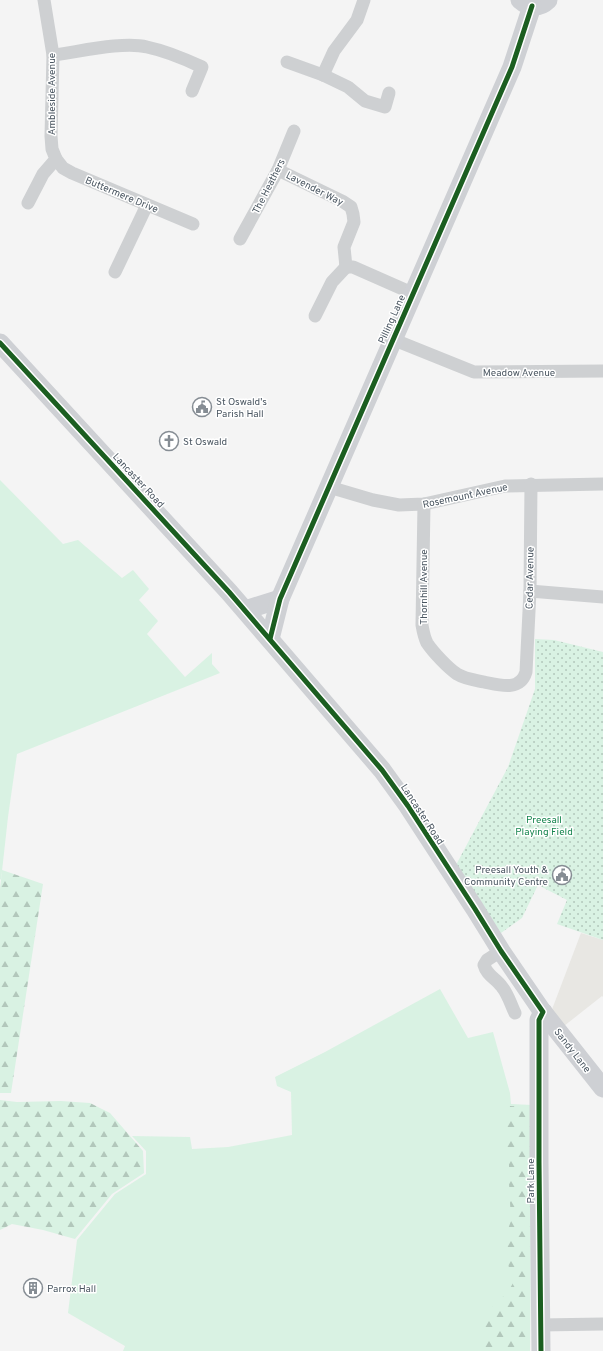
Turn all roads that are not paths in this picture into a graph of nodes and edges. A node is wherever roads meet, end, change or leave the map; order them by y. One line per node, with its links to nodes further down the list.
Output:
1 (44, 0): 4 (street, Ambleside Avenue)
2 (364, 0): 6 (street)
3 (534, 2): 18 (main road, Pilling Lane)
4 (53, 56): 7 (street); 10 (street, Ambleside Avenue)
5 (287, 62): 6 (street)
6 (323, 75): 8 (street)
7 (192, 91)
8 (389, 93)
9 (294, 131): 11 (street, The Heathers)
10 (56, 159): 12 (street); 13 (street, Buttermere Drive)
11 (278, 170): 15 (street, The Heathers); 16 (street, Lavender Way)
12 (28, 203)
13 (147, 205): 14 (street, Buttermere Drive); 17 (street)
14 (193, 224)
15 (240, 239)
16 (346, 267): 18 (street); 19 (street)
17 (115, 272)
18 (412, 293): 20 (main road, Pilling Lane)
19 (315, 316)
20 (392, 339): 22 (street, Meadow Avenue); 25 (main road, Pilling Lane)
21 (0, 342): 30 (main road, Lancaster Road)
22 (603, 371)
23 (530, 484): 24 (street, Rosemount Avenue); 26 (street, Rosemount Avenue); 27 (street, Cedar Avenue)
24 (603, 484)
25 (329, 487): 26 (street, Rosemount Avenue); 29 (main road, Pilling Lane)
26 (424, 504): 32 (street, Thornhill Avenue)
27 (530, 591): 28 (street); 32 (street, Cedar Avenue)
28 (603, 597)
29 (280, 599): 30 (main road); 31 (main road, Pilling Lane)
30 (245, 610): 31 (main road, Lancaster Road)
31 (267, 635): 33 (main road, Lancaster Road)
32 (526, 672)
33 (501, 951): 34 (main road, Lancaster Road); 35 (street)
34 (543, 1012): 36 (main road, Sandy Lane); 37 (main road, Park Lane)
35 (515, 1013)
36 (568, 1043): 37 (main road); 38 (main road, Sandy Lane)
37 (540, 1058): 40 (main road, Park Lane)
38 (603, 1088)
39 (603, 1324): 40 (street)
40 (540, 1325): 41 (main road, Park Lane)
41 (541, 1351)

